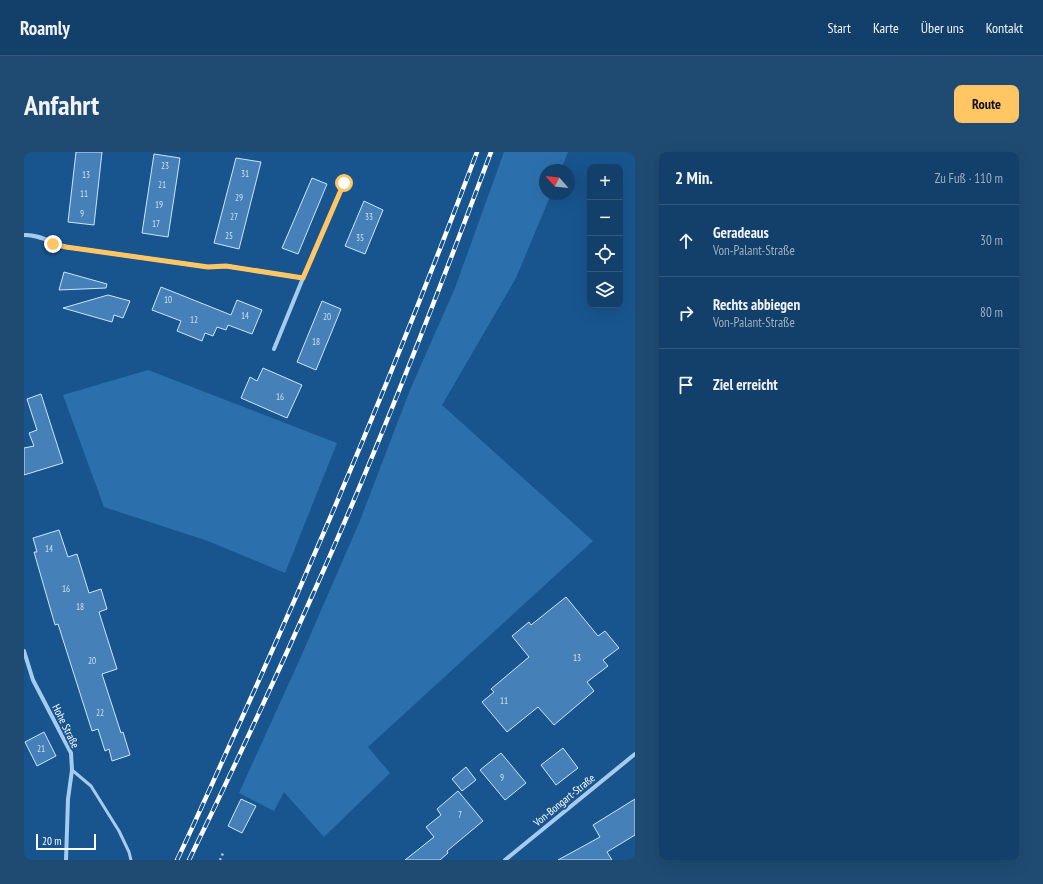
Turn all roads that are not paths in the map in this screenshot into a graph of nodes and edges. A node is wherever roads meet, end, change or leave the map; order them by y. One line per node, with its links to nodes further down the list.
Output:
1 (344, 183): 3 (street)
2 (24, 235): 3 (street)
3 (303, 278): 4 (street)
4 (274, 349)
5 (24, 651): 7 (street, Hohe Straße)
6 (635, 754): 10 (street, Von-Bongart-Straße)
7 (72, 770): 8 (street, Hohe Straße); 9 (lane)
8 (66, 860)
9 (131, 860)
10 (505, 860)

